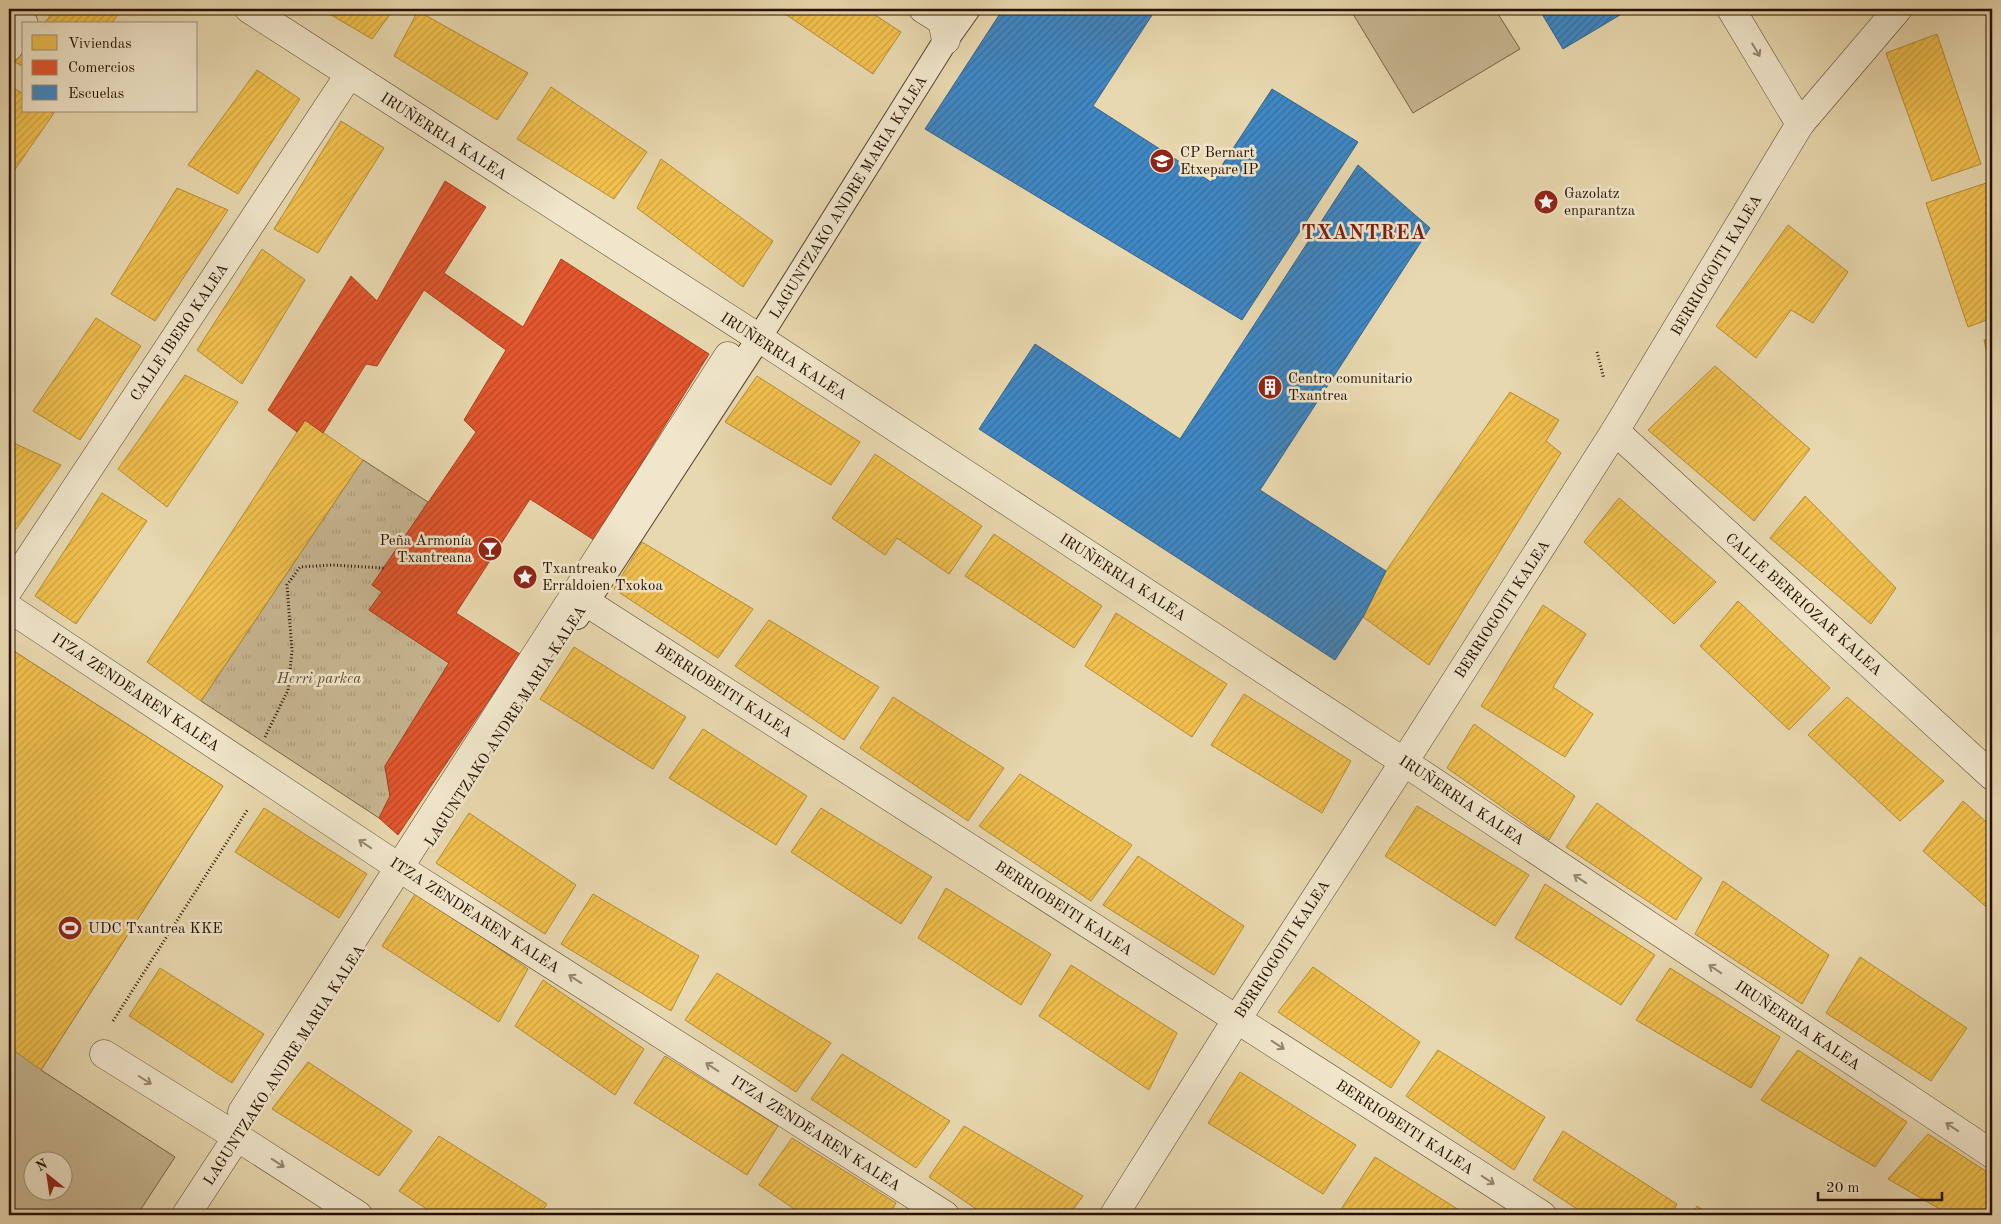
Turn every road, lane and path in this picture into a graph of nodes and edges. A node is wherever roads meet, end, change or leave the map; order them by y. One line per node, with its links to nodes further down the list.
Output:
1 (34, 9): 7 (street)
2 (249, 9): 11 (street, IRUÑERRIA KALEA)
3 (923, 9): 9 (street)
4 (968, 9): 9 (street, LAGUNTZAKO ANDRE MARIA KALEA)
5 (1731, 9): 12 (street, one-way to 12)
6 (1898, 9): 12 (street, BERRIOGOITI KALEA)
7 (25, 22)
8 (22, 27): 10 (street)
9 (946, 40): 13 (street, LAGUNTZAKO ANDRE MARIA KALEA)
10 (9, 47)
11 (349, 75): 13 (street, IRUÑERRIA KALEA); 17 (street, CALLE IBERO KALEA)
12 (1800, 124): 15 (street, BERRIOGOITI KALEA)
13 (759, 338): 18 (street, LAGUNTZAKO ANDRE MARIA KALEA); 21 (street, IRUÑERRIA KALEA)
14 (728, 356): 24 (street, LAGUNTZAKO ANDRE MARIA KALEA)
15 (1615, 431): 21 (street, BERRIOGOITI KALEA); 22 (street, CALLE BERRIOZAR KALEA)
16 (384, 568): 20 (path)
17 (9, 589)
18 (586, 602): 24 (street, LAGUNTZAKO ANDRE MARIA KALEA); 25 (street, BERRIOBEITI KALEA)
19 (9, 608): 24 (street, ITZA ZENDEAREN KALEA, one-way to 19)
20 (263, 742)
21 (1404, 762): 25 (street, BERRIOGOITI KALEA); 28 (street, IRUÑERRIA KALEA, one-way to 21)
22 (1992, 776)
23 (251, 804): 26 (path)
24 (405, 871): 27 (street, LAGUNTZAKO ANDRE MARIA KALEA); 31 (street, ITZA ZENDEAREN KALEA, one-way to 24)
25 (1237, 1019): 32 (street, BERRIOGOITI KALEA); 33 (street, BERRIOBEITI KALEA, one-way to 33)
26 (104, 1054): 27 (street, one-way to 27)
27 (240, 1124): 29 (street, LAGUNTZAKO ANDRE MARIA KALEA); 30 (street, one-way to 30)
28 (1992, 1154)
29 (186, 1215)
30 (358, 1215)
31 (945, 1215)
32 (1114, 1215)
33 (1542, 1215)

